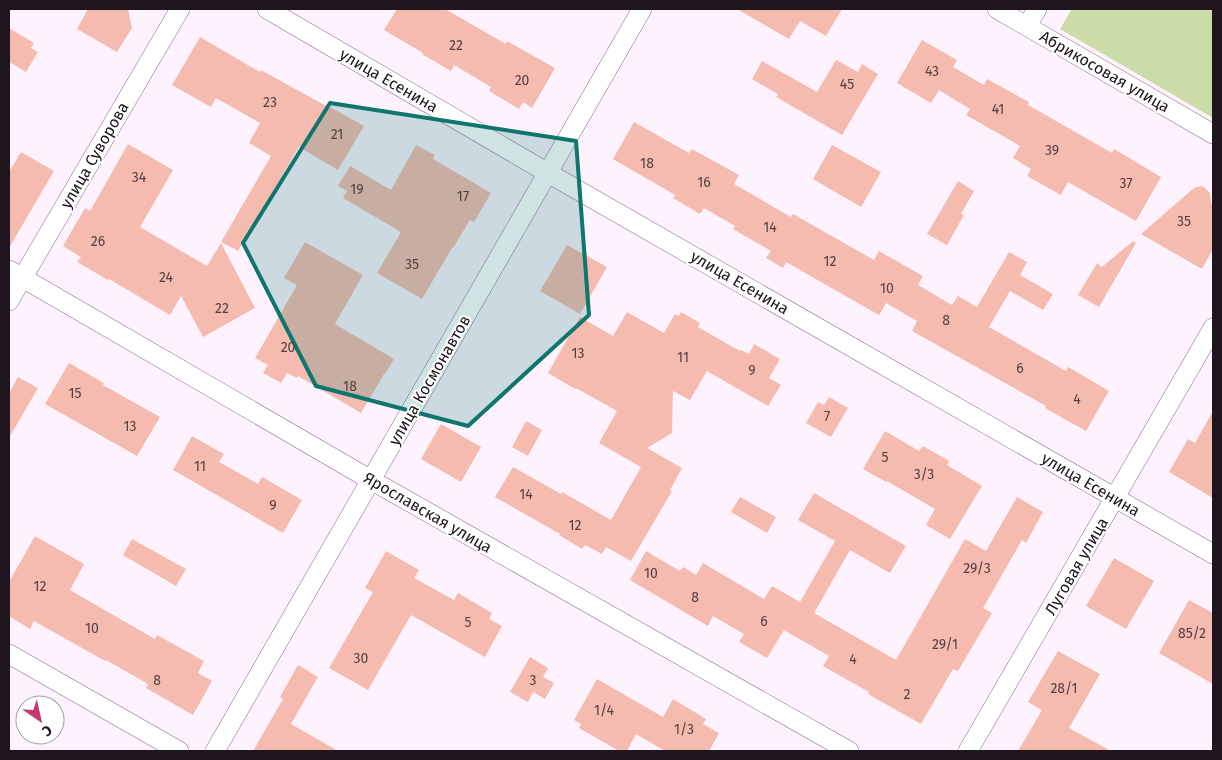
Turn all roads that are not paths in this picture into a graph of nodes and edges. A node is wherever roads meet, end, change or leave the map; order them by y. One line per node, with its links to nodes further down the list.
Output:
1 (180, 9): 9 (street, улица Суворова)
2 (267, 9): 8 (street, улица Есенина)
3 (642, 9): 8 (street, улица Космонавтов)
4 (997, 9): 6 (street, Абрикосовая улица)
5 (1037, 9): 6 (street)
6 (1027, 26): 7 (street, Абрикосовая улица)
7 (1213, 134)
8 (548, 173): 12 (street, улица Космонавтов); 13 (street, улица Есенина)
9 (16, 274): 10 (street, улица Суворова); 12 (street, Ярославская улица)
10 (9, 301)
11 (1213, 328): 13 (street, Луговая улица)
12 (371, 480): 17 (street, улица Космонавтов); 18 (street, Ярославская улица)
13 (1115, 498): 14 (street, улица Есенина); 19 (street, Луговая улица)
14 (1213, 554)
15 (9, 654): 16 (street)
16 (179, 751)
17 (215, 751)
18 (849, 751)
19 (968, 751)

